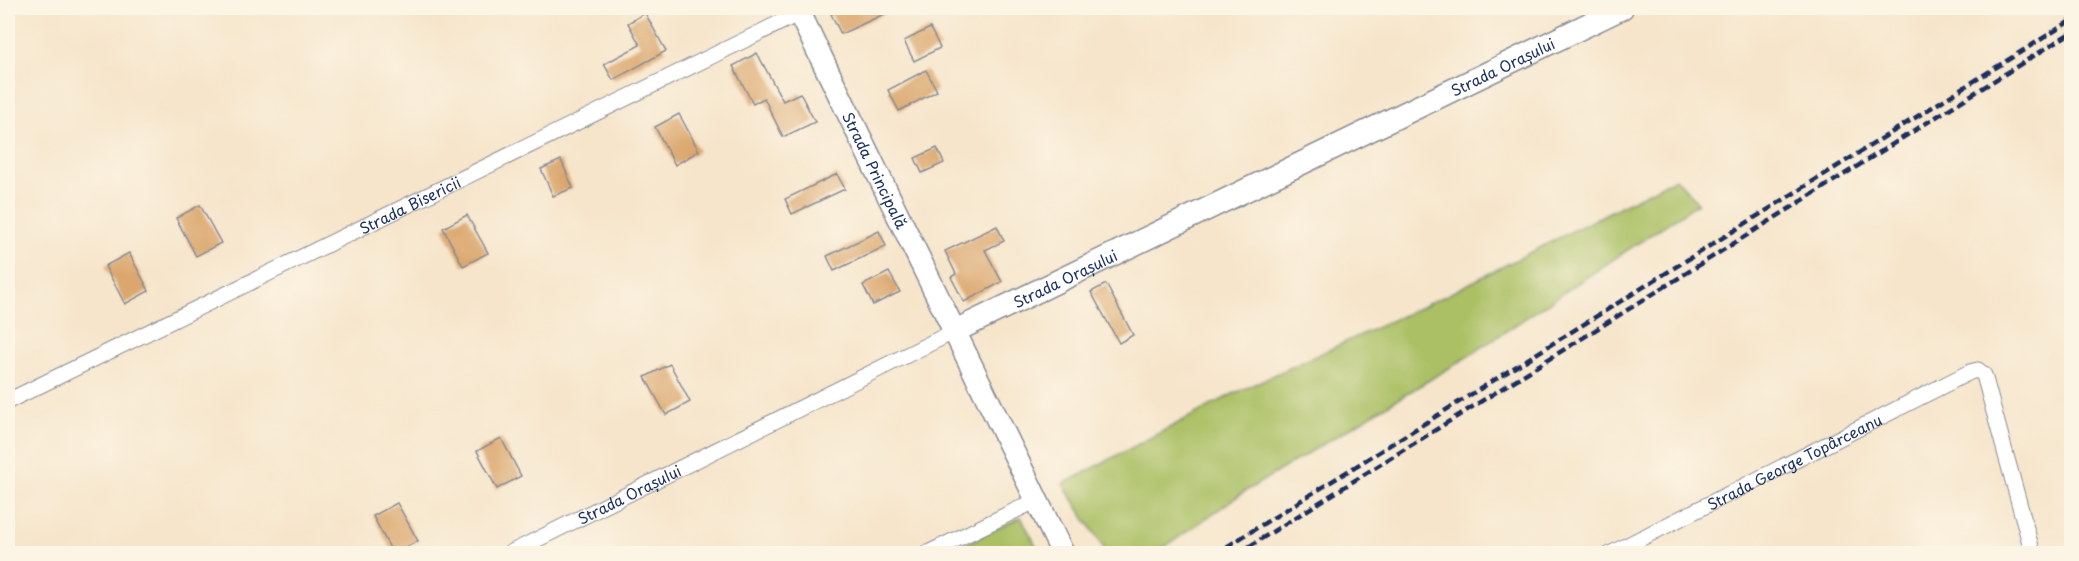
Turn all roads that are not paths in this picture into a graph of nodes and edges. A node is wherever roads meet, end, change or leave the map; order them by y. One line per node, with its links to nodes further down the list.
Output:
1 (1622, 8): 3 (main road, Strada Orașului)
2 (802, 9): 3 (main road, Strada Principală); 4 (street, Strada Bisericii)
3 (955, 331): 5 (main road, Strada Principală); 6 (street, Strada Orașului)
4 (8, 401)
5 (1037, 500): 7 (street); 8 (main road, Strada Principală)
6 (508, 554)
7 (926, 554)
8 (1063, 554)
9 (1610, 554): 10 (street, Strada George Topârceanu)
10 (2033, 554)

